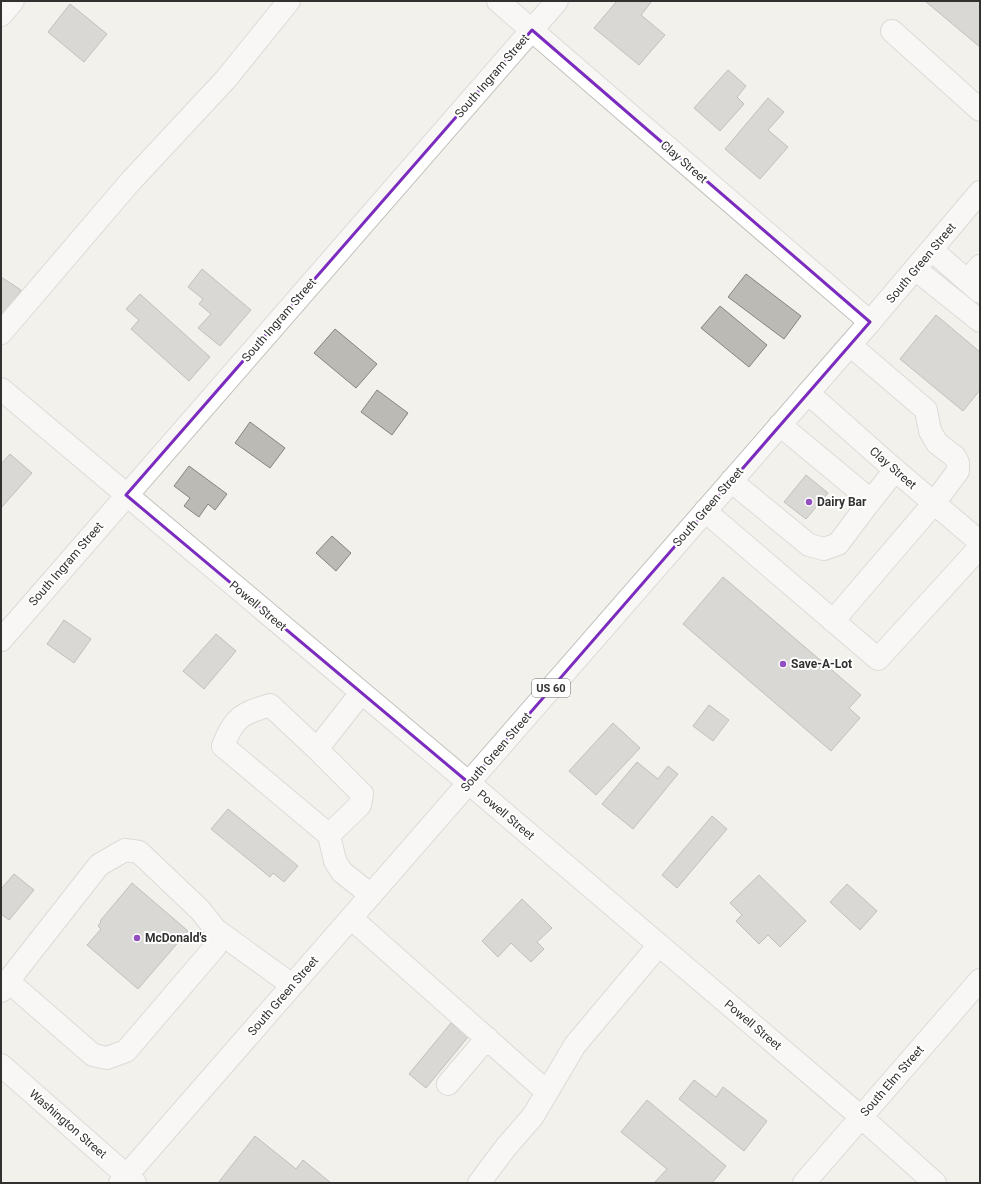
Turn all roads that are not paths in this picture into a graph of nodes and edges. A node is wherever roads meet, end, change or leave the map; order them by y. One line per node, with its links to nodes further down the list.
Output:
1 (13, 1): 5 (street)
2 (289, 1): 15 (street)
3 (498, 1): 6 (street, Clay Street)
4 (557, 1): 6 (street, South Ingram Street)
5 (1, 15)
6 (532, 30): 14 (street, Clay Street); 22 (street, South Ingram Street)
7 (892, 31): 8 (street)
8 (980, 110)
9 (980, 192): 10 (street, South Green Street / US 60)
10 (932, 250): 11 (street, South Green Street / US 60); 12 (street)
11 (915, 269): 13 (street); 14 (street, South Green Street / US 60)
12 (976, 280)
13 (980, 321)
14 (870, 322): 16 (street, South Green Street / US 60)
15 (1, 333)
16 (850, 345): 18 (street, South Green Street / US 60); 23 (street)
17 (1, 389): 22 (street, Powell Street)
18 (808, 393): 19 (street, South Green Street / US 60); 20 (street, Clay Street)
19 (780, 425): 21 (street, South Green Street / US 60); 24 (street)
20 (895, 470): 23 (street, Clay Street); 24 (street)
21 (731, 481): 24 (street); 25 (street, South Green Street / US 60)
22 (126, 495): 29 (street, South Ingram Street); 30 (street, Powell Street)
23 (934, 503): 26 (street, Clay Street); 28 (street)
24 (864, 508)
25 (705, 511): 28 (street); 32 (street, South Green Street / US 60)
26 (980, 542)
27 (980, 547): 28 (street)
28 (833, 621)
29 (1, 640)
30 (361, 693): 31 (street); 32 (street, Powell Street)
31 (317, 749): 33 (street); 33 (street)
32 (469, 783): 34 (street, South Green Street / US 60); 37 (street, Powell Street)
33 (329, 836): 34 (street)
34 (371, 895): 35 (street, South Green Street / US 60)
35 (351, 918): 40 (street, South Green Street / US 60); 41 (street)
36 (216, 930): 39 (street); 39 (street); 40 (street)
37 (659, 945): 44 (street); 45 (street, Powell Street)
38 (980, 980): 45 (street, South Elm Street)
39 (5, 986)
40 (292, 986): 46 (street, South Green Street / US 60)
41 (487, 1038): 43 (street); 44 (street)
42 (1, 1065): 46 (street, Washington Street)
43 (448, 1084)
44 (547, 1092): 47 (street)
45 (861, 1117): 48 (street, South Elm Street); 49 (street, Powell Street)
46 (127, 1180)
47 (479, 1183)
48 (804, 1183)
49 (935, 1183)

